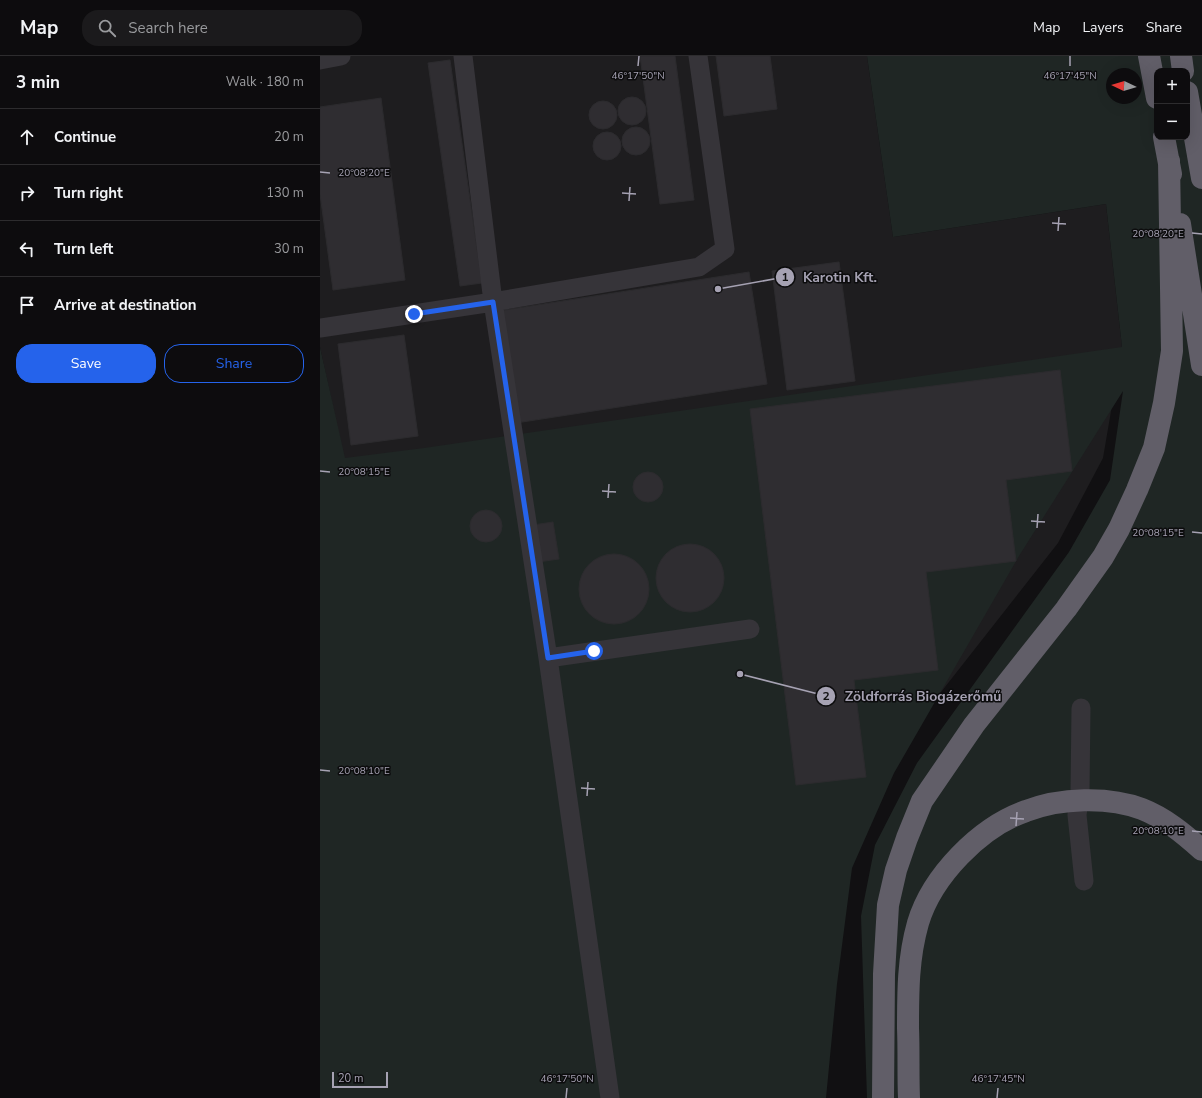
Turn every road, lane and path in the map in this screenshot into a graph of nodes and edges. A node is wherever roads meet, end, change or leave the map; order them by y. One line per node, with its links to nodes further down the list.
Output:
1 (342, 56): 6 (lane)
2 (463, 56): 14 (lane)
3 (698, 56): 14 (lane)
4 (1149, 56): 8 (highway)
5 (1181, 56): 7 (highway)
6 (320, 60)
7 (1183, 68)
8 (1154, 82)
9 (1189, 104): 12 (highway)
10 (1165, 140): 11 (highway)
11 (1169, 161): 16 (highway); 24 (highway)
12 (1200, 162): 13 (highway)
13 (1202, 178)
14 (493, 302): 15 (lane); 18 (lane)
15 (320, 328)
16 (1202, 365)
17 (750, 629): 18 (lane)
18 (548, 658): 23 (lane)
19 (1081, 708): 20 (lane)
20 (1078, 801): 21 (highway); 22 (lane); 25 (highway)
21 (1202, 850)
22 (1084, 880)
23 (610, 1098)
24 (883, 1098)
25 (909, 1098)

